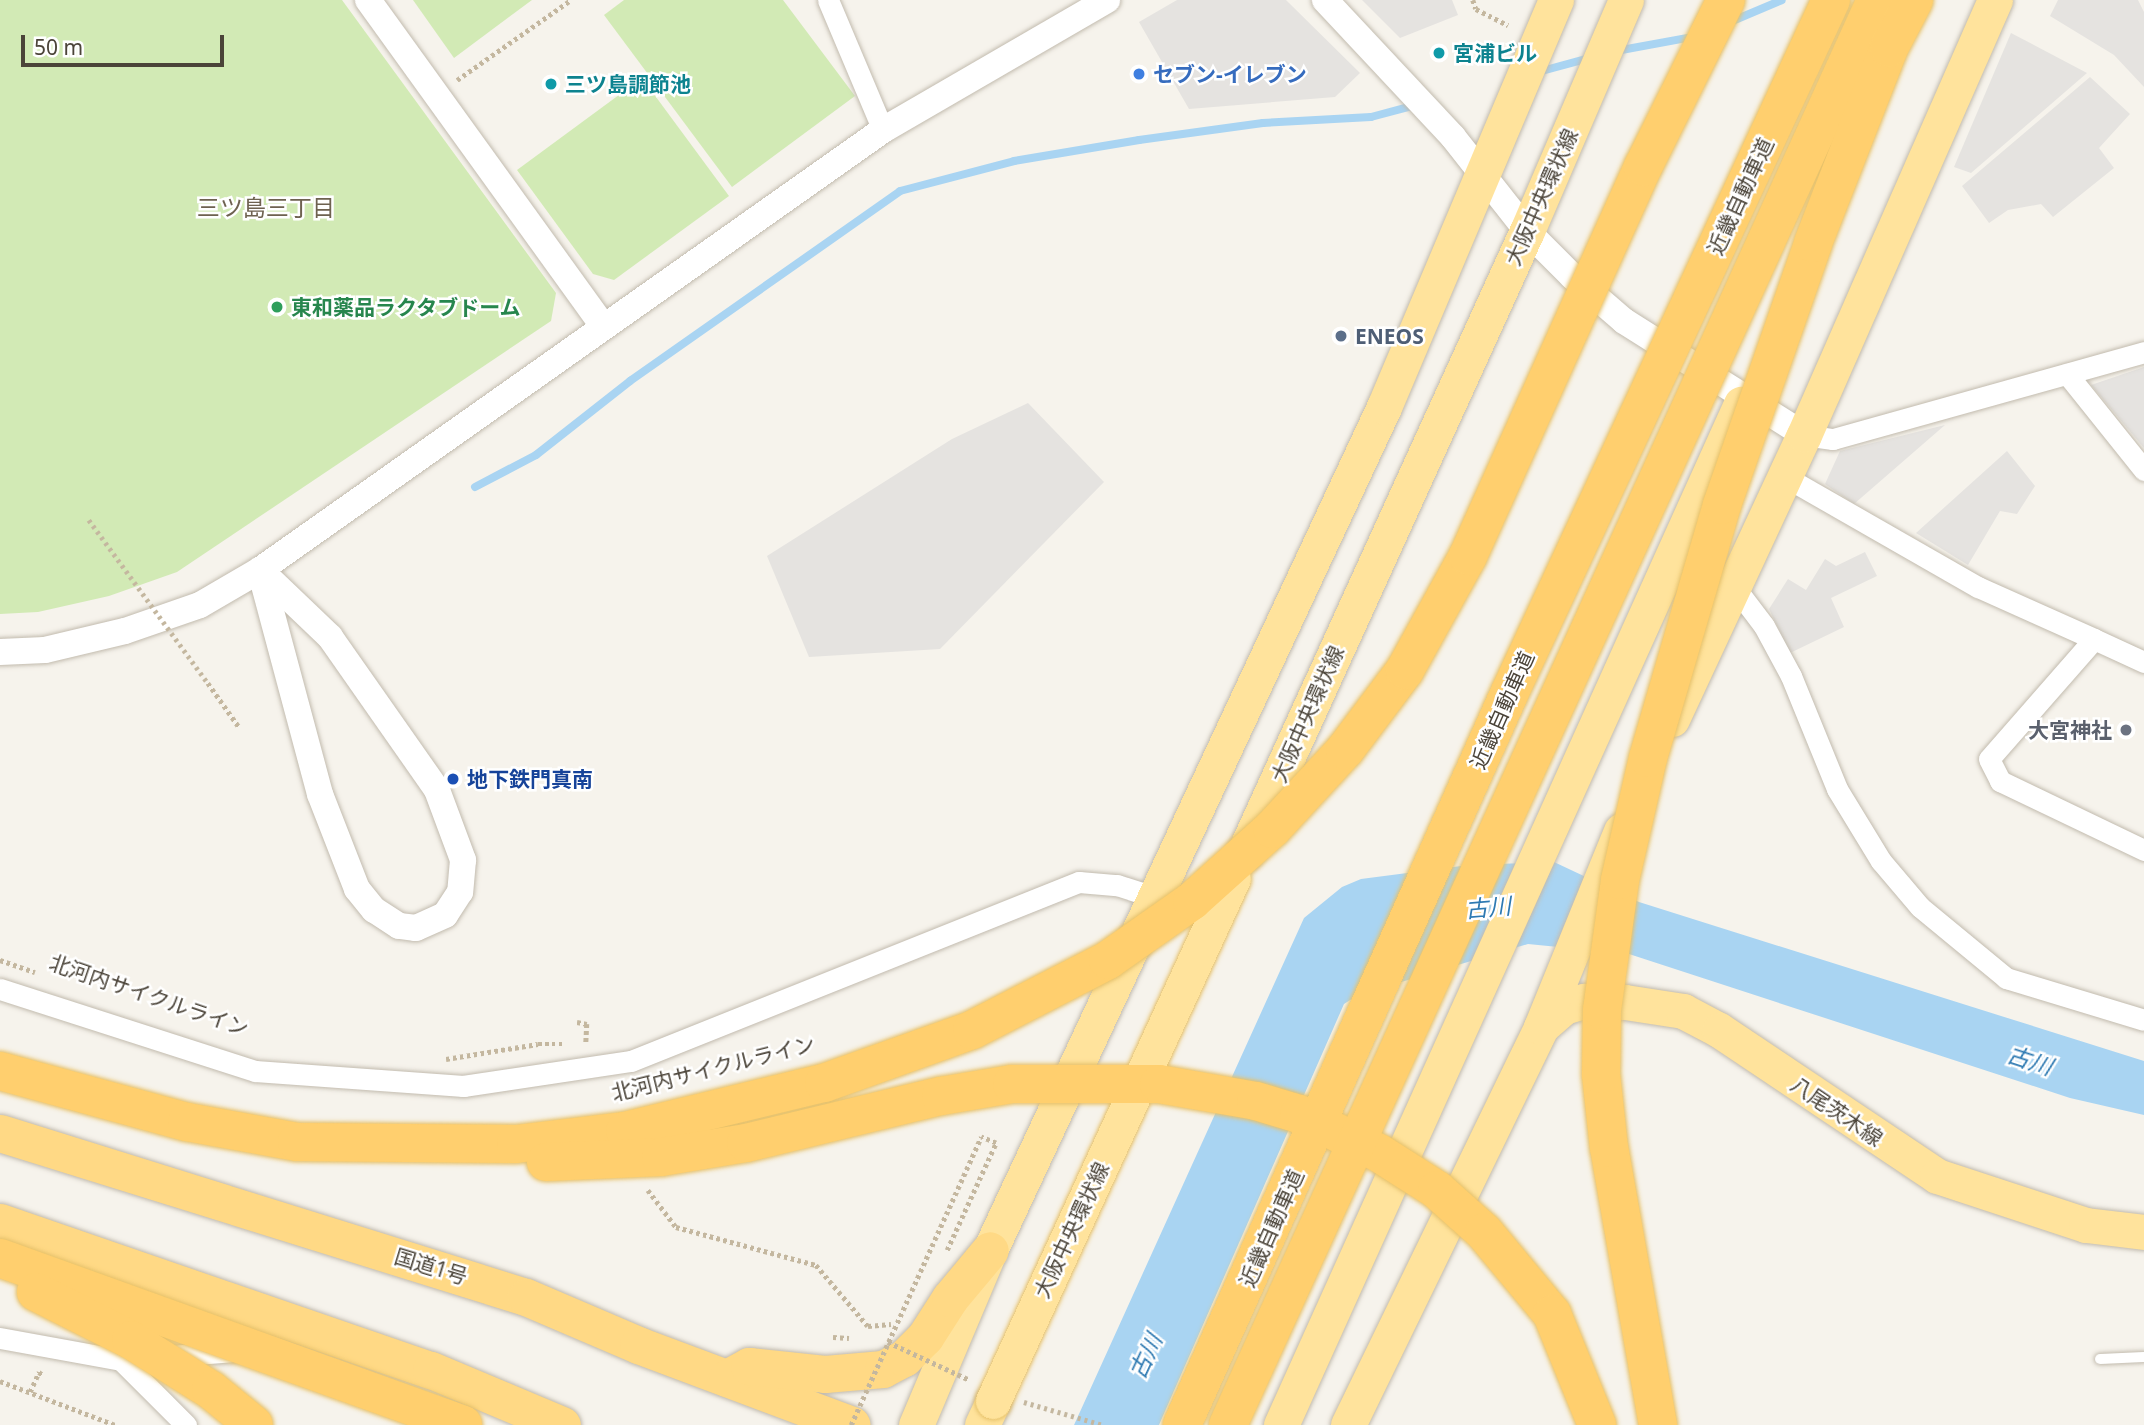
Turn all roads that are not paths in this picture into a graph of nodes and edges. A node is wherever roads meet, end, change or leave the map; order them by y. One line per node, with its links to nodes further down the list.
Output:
1 (368, 0): 16 (street)
2 (828, 0): 13 (street)
3 (1108, 0): 13 (street)
4 (1325, 0): 14 (street)
5 (1556, 0): 14 (main road)
6 (1626, 0): 15 (main road, 大阪中央環状線)
7 (1726, 0): 35 (highway, bridge)
8 (1831, 0): 56 (highway, 近畿自動車道, bridge)
9 (1876, 0): 57 (highway, 近畿自動車道, bridge)
10 (1914, 0): 62 (highway, bridge)
11 (1919, 0): 19 (main road)
12 (1995, 0): 20 (main road)
13 (883, 130): 16 (street)
14 (1484, 175): 15 (street); 29 (main road)
15 (1527, 231): 19 (street); 55 (main road, 大阪中央環状線, bridge)
16 (603, 326): 23 (street)
17 (2144, 352): 18 (street)
18 (2067, 374): 20 (street); 21 (street)
19 (1744, 398): 20 (street); 58 (main road)
20 (1804, 435): 22 (main road)
21 (2144, 470)
22 (1784, 476): 24 (main road); 25 (street)
23 (260, 570): 23 (street); 26 (street)
24 (1733, 585): 31 (street); 32 (main road)
25 (2094, 639): 27 (street); 28 (street)
26 (0, 652)
27 (2144, 662)
28 (2144, 850)
29 (1155, 897): 30 (street); 38 (main road)
30 (0, 989)
31 (2144, 1020)
32 (1541, 1027): 37 (main road, 八尾茨木線); 46 (main road)
33 (0, 1071): 35 (highway, bridge)
34 (0, 1133): 47 (highway, 国道1号)
35 (297, 1142): 61 (highway, bridge)
36 (0, 1223): 41 (highway)
37 (2144, 1232)
38 (990, 1250): 47 (highway); 54 (main road)
39 (0, 1258): 51 (highway, bridge)
40 (0, 1277): 50 (highway, bridge)
41 (333, 1336): 45 (street); 52 (highway)
42 (0, 1338): 45 (street)
43 (2144, 1357): 44 (lane)
44 (2100, 1359)
45 (121, 1360): 48 (street)
46 (1373, 1371): 59 (main road); 60 (main road)
47 (726, 1378): 53 (highway, 国道1号)
48 (167, 1417): 49 (street)
49 (186, 1425)
50 (254, 1425)
51 (463, 1425)
52 (562, 1425)
53 (852, 1425)
54 (916, 1425)
55 (982, 1425)
56 (1182, 1425)
57 (1228, 1425)
58 (1281, 1425)
59 (1348, 1425)
60 (1377, 1425)
61 (1597, 1425)
62 (1658, 1425)

